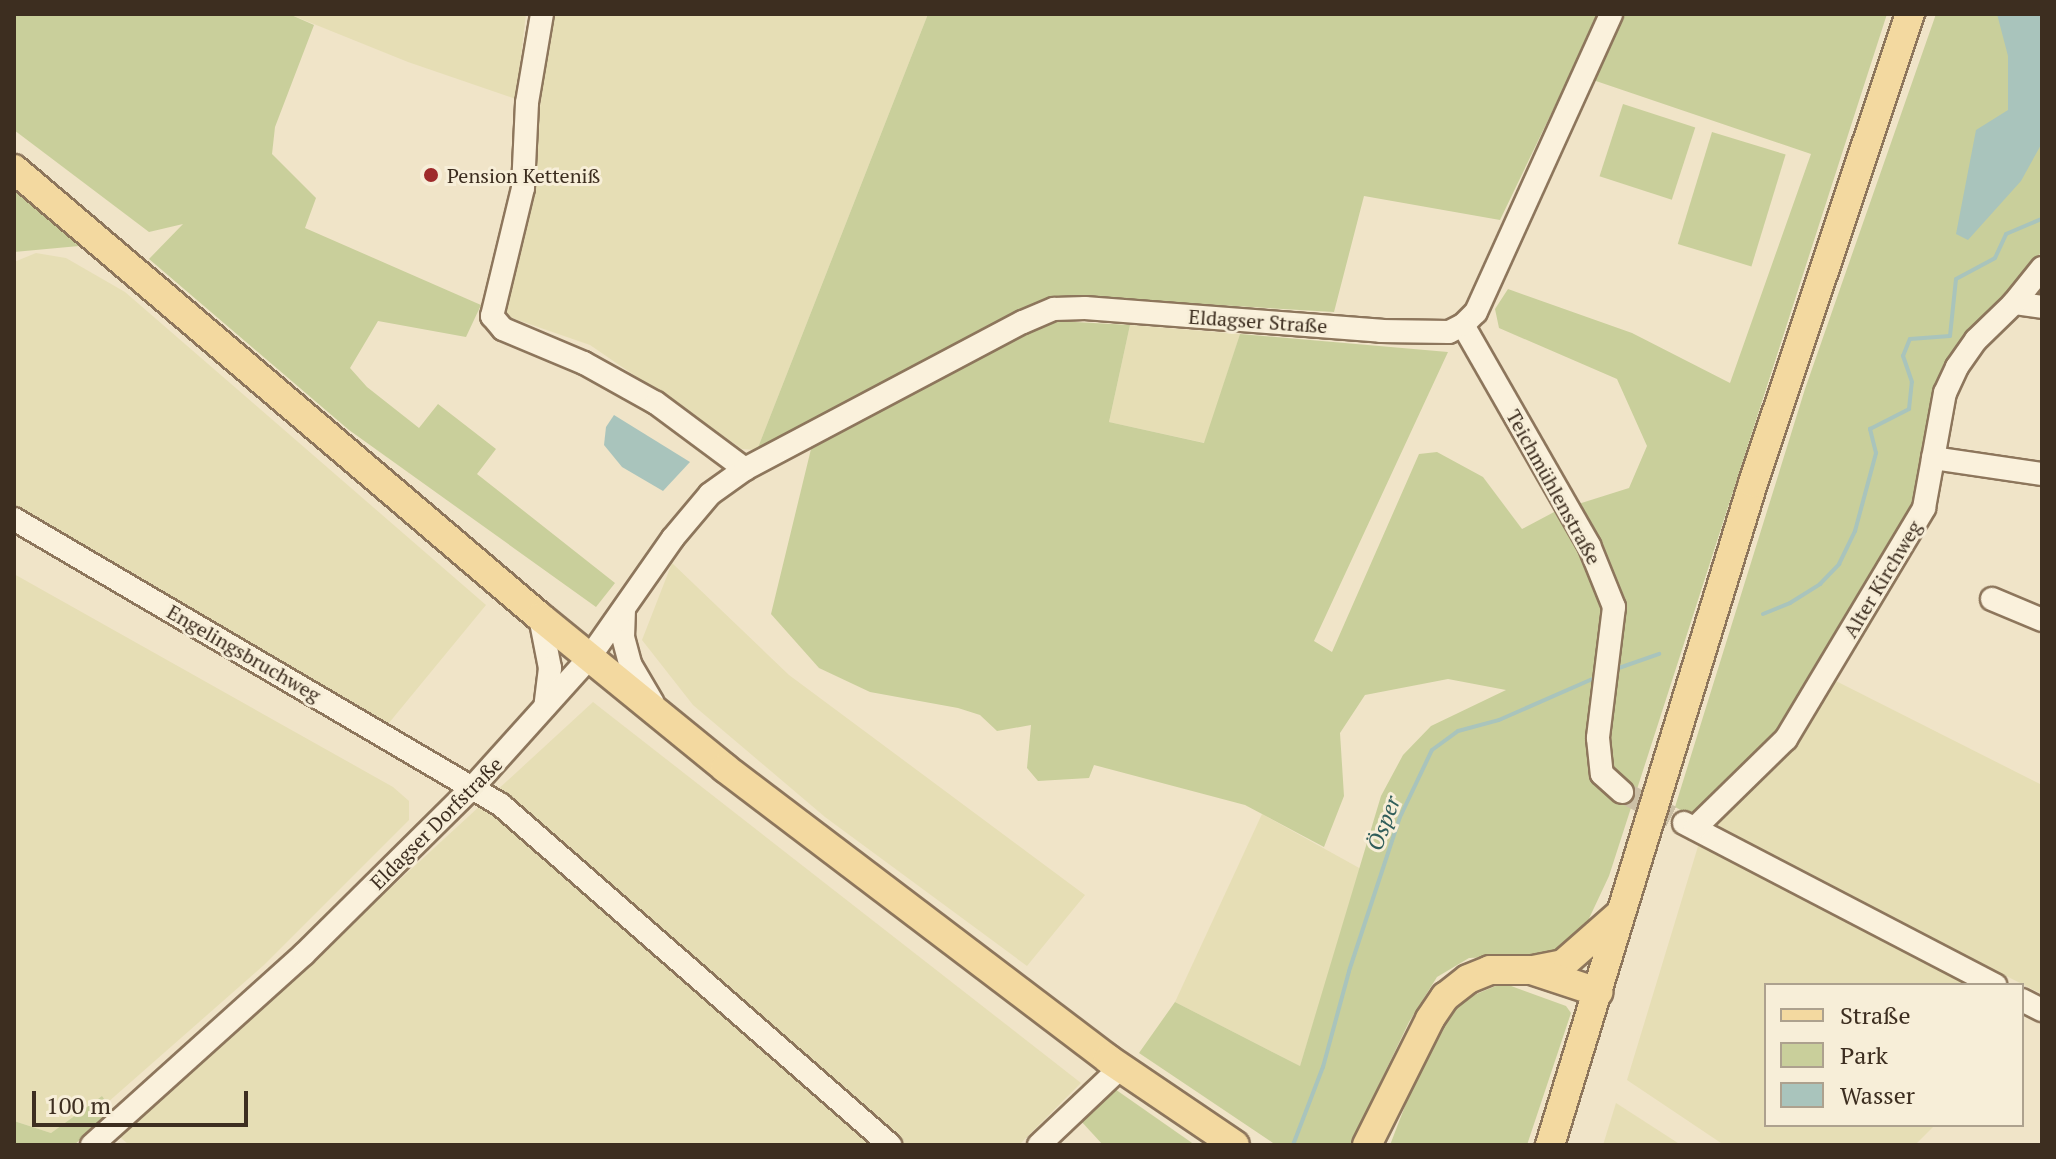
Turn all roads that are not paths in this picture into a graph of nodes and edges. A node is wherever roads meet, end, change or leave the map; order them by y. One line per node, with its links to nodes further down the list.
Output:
1 (542, 14): 10 (street)
2 (1611, 14): 8 (street)
3 (1910, 14): 22 (main road)
4 (14, 169): 15 (main road)
5 (2042, 268): 6 (street, Alter Kirchweg)
6 (2014, 303): 7 (street); 9 (street, Alter Kirchweg)
7 (2042, 307)
8 (1463, 325): 10 (street, Eldagser Straße); 21 (street, Teichmühlenstraße)
9 (1933, 458): 11 (street); 24 (street, Alter Kirchweg)
10 (745, 469): 14 (street, Eldagser Dorfstraße)
11 (2042, 474)
12 (14, 519): 20 (street, Engelingsbruchweg)
13 (1992, 599): 16 (street)
14 (625, 608): 17 (street, Eldagser Dorfstraße); 19 (street)
15 (540, 617): 17 (main road); 18 (street)
16 (2042, 620)
17 (589, 658): 18 (street, Eldagser Dorfstraße); 19 (main road)
18 (544, 708): 20 (street, Eldagser Dorfstraße)
19 (658, 712): 28 (main road)
20 (473, 787): 30 (street, Eldagser Dorfstraße); 31 (street, Engelingsbruchweg)
21 (1622, 792)
22 (1623, 911): 23 (main road); 25 (main road)
23 (1531, 970): 25 (main road); 29 (main road)
24 (1991, 983)
25 (1598, 992): 34 (main road)
26 (2024, 1001): 27 (street)
27 (2042, 1010)
28 (1119, 1068): 32 (street); 33 (main road)
29 (1373, 1139)
30 (92, 1145)
31 (890, 1145)
32 (1039, 1145)
33 (1235, 1145)
34 (1550, 1145)

